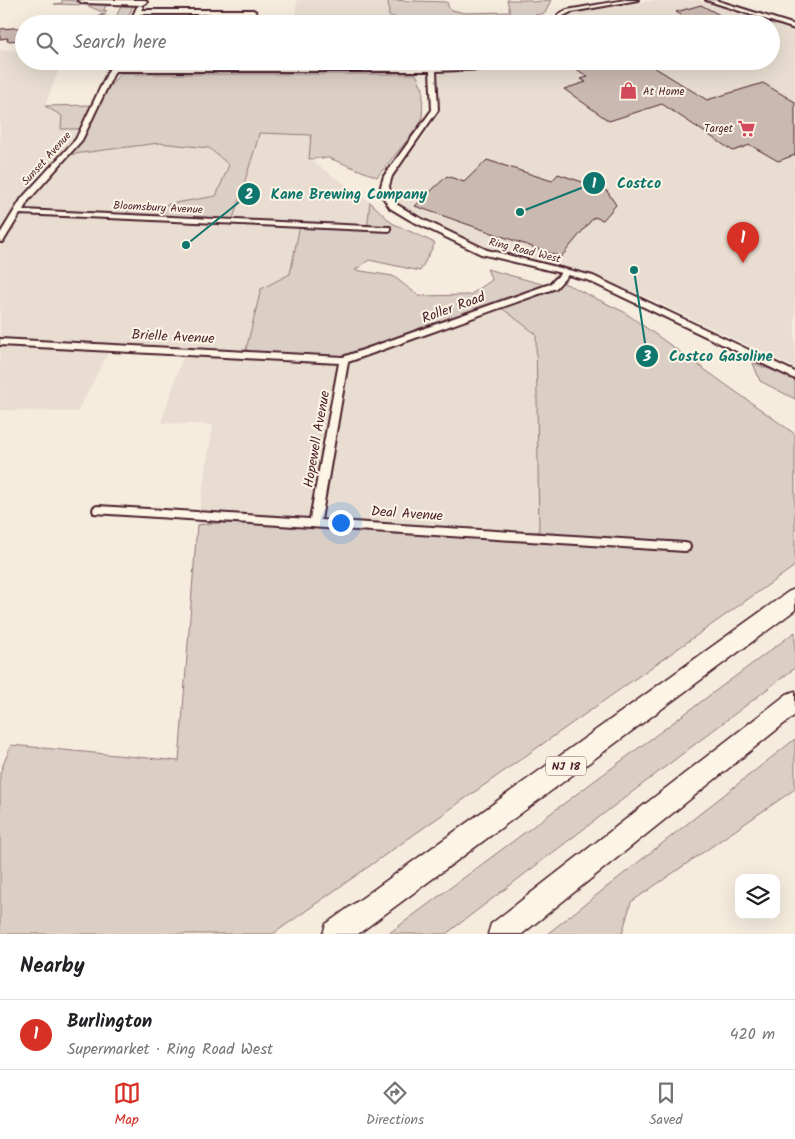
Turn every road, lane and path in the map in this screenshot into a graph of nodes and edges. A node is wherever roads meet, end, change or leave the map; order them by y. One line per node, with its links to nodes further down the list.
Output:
1 (83, 0): 5 (main road)
2 (635, 0): 4 (street)
3 (709, 0): 10 (street)
4 (616, 1): 9 (street)
5 (142, 2): 6 (street)
6 (138, 12): 7 (street); 8 (street)
7 (253, 12)
8 (136, 15)
9 (561, 15)
10 (757, 15)
11 (780, 22): 12 (street)
12 (795, 27)
13 (112, 70): 15 (street, Sunset Avenue)
14 (433, 70): 18 (street, Ring Road West)
15 (17, 212): 16 (street, Bloomsbury Avenue); 17 (street, Sunset Avenue)
16 (387, 229)
17 (0, 240)
18 (567, 272): 20 (street, Roller Road); 21 (street, Ring Road West)
19 (0, 342): 20 (street, Brielle Avenue)
20 (344, 360): 23 (street, Hopewell Avenue)
21 (795, 376)
22 (98, 510): 23 (street, Deal Avenue)
23 (315, 522): 24 (street, Deal Avenue)
24 (685, 547)
25 (795, 598): 27 (highway, NJ 18)
26 (795, 701): 28 (highway)
27 (336, 934)
28 (501, 934)

